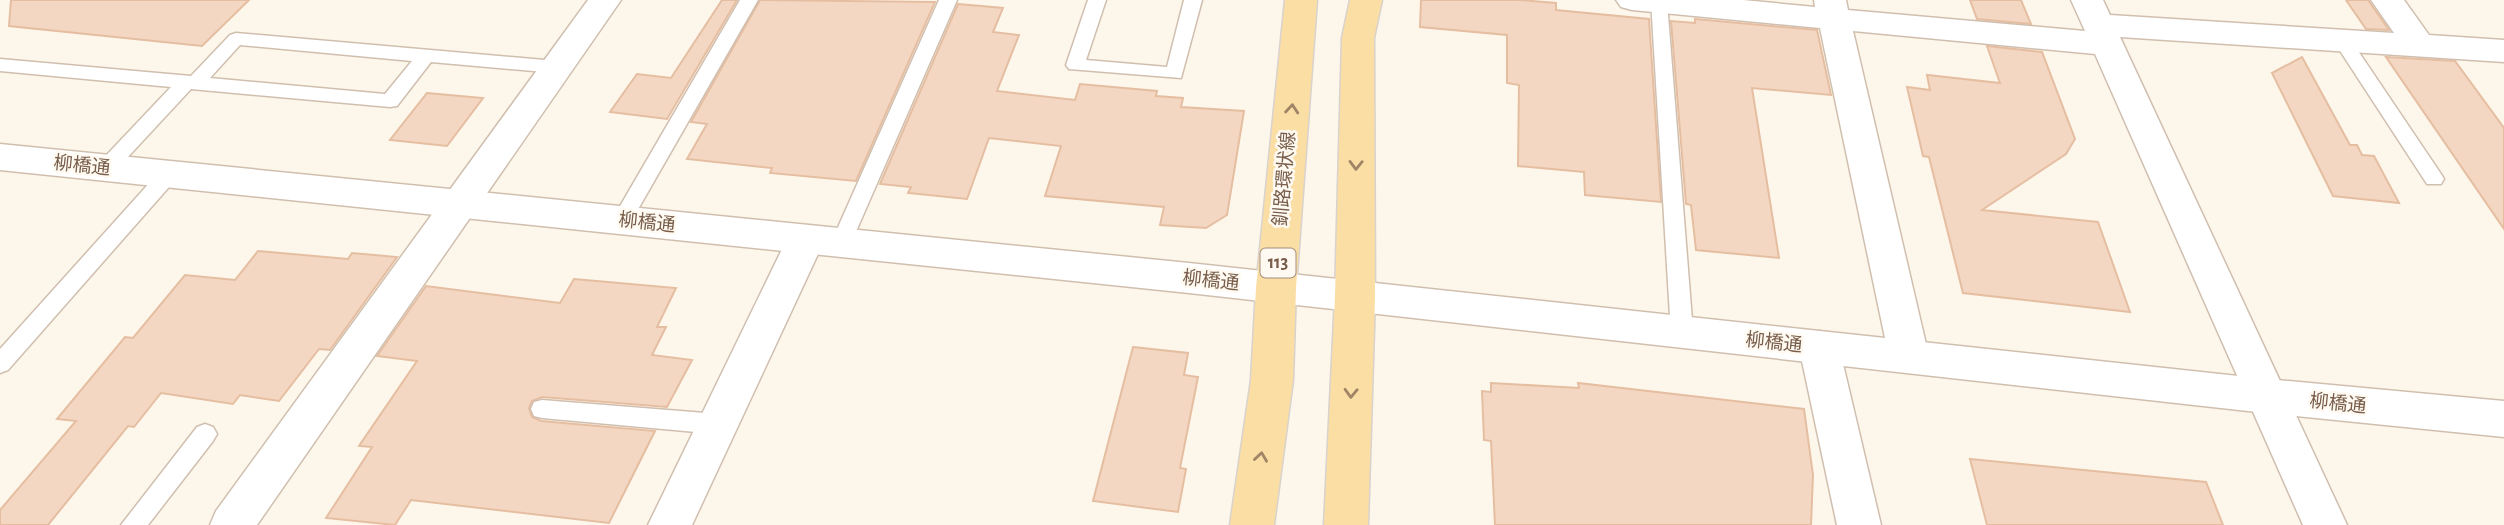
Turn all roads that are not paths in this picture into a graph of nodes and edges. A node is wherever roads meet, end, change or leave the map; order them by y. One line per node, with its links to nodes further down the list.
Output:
1 (606, 0): 17 (street)
2 (749, 0): 24 (lane)
3 (948, 0): 25 (lane)
4 (1097, 0): 5 (lane)
5 (1193, 0)
6 (1301, 0): 26 (main road, 釧路環状線 / 113, one-way to 6)
7 (1366, 0): 27 (main road, one-way to 27)
8 (2388, 0): 13 (street)
9 (1649, 1): 10 (street); 28 (lane)
10 (1832, 8): 11 (street); 30 (street)
11 (2097, 23): 12 (street); 32 (street)
12 (2342, 40): 13 (street); 22 (lane)
13 (2419, 45): 14 (street)
14 (2504, 51)
15 (426, 56): 17 (lane); 18 (lane); 18 (lane)
16 (0, 65): 18 (lane)
17 (556, 67): 23 (street)
18 (191, 83): 20 (lane)
19 (0, 158): 20 (street, 柳橋通)
20 (106, 168): 21 (street, 柳橋通)
21 (169, 174): 23 (street, 柳橋通); 31 (lane)
22 (2434, 179)
23 (458, 203): 24 (street, 柳橋通); 38 (street)
24 (622, 220): 25 (street, 柳橋通)
25 (823, 241): 26 (street, 柳橋通); 35 (street)
26 (1276, 288): 27 (street, 柳橋通); 40 (main road, 釧路環状線 / 113, one-way to 26)
27 (1355, 297): 28 (street, 柳橋通); 41 (main road, one-way to 41)
28 (1682, 332): 29 (street, 柳橋通)
29 (1819, 347): 30 (street, 柳橋通); 42 (street)
30 (1909, 358): 32 (street, 柳橋通)
31 (0, 364)
32 (2266, 396): 34 (street, 柳橋通); 43 (street)
33 (542, 409): 35 (lane)
34 (2504, 419)
35 (718, 424): 39 (street)
36 (205, 434): 37 (lane)
37 (133, 525)
38 (232, 525)
39 (670, 525)
40 (1252, 525)
41 (1346, 525)
42 (1858, 525)
43 (2325, 525)

